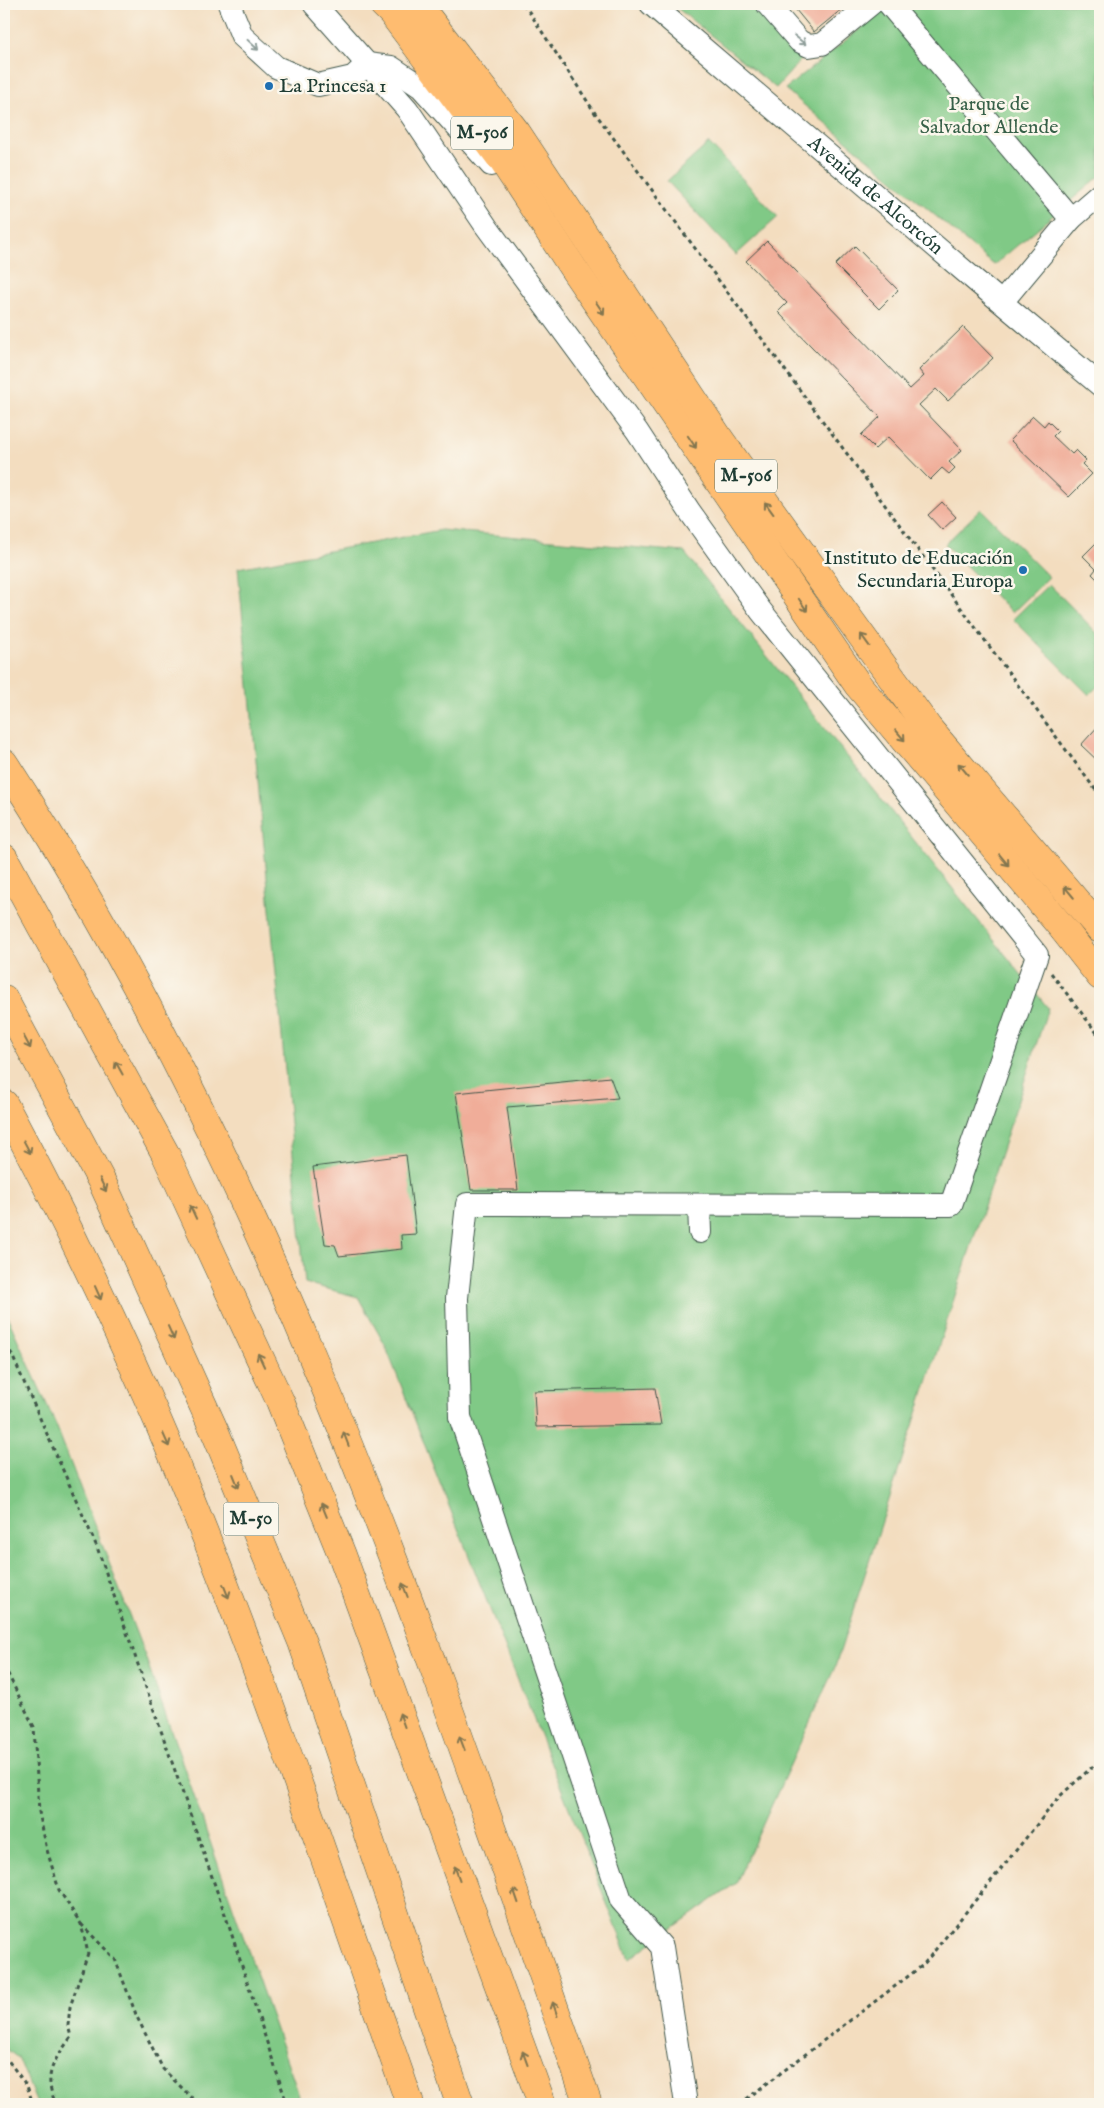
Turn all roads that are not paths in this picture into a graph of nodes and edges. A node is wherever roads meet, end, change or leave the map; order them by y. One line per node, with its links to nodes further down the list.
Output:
1 (229, 4): 10 (street, one-way to 10)
2 (314, 4): 10 (street)
3 (362, 4): 11 (main road)
4 (383, 4): 14 (main road, M-506)
5 (651, 4): 15 (street, Avenida de Alcorcón)
6 (767, 4): 7 (street, one-way to 7)
7 (871, 4)
8 (889, 4): 13 (street)
9 (430, 5): 19 (main road, M-506, one-way to 9)
10 (367, 64): 11 (street); 23 (street)
11 (491, 165): 14 (main road)
12 (1100, 194): 13 (street)
13 (1071, 219): 15 (street)
14 (573, 268): 20 (main road, M-506, one-way to 20)
15 (1002, 302): 16 (street, Avenida de Alcorcón)
16 (1100, 384)
17 (4, 763): 30 (main road, one-way to 17)
18 (4, 858): 29 (main road, one-way to 18)
19 (1100, 929)
20 (1100, 976)
21 (4, 998): 28 (main road, M-50, one-way to 28)
22 (4, 1104): 25 (main road, one-way to 25)
23 (699, 1205): 24 (street); 31 (street)
24 (700, 1232)
25 (387, 2039): 26 (main road); 27 (main road)
26 (399, 2104)
27 (410, 2104)
28 (460, 2104)
29 (542, 2104)
30 (588, 2104)
31 (686, 2104)

